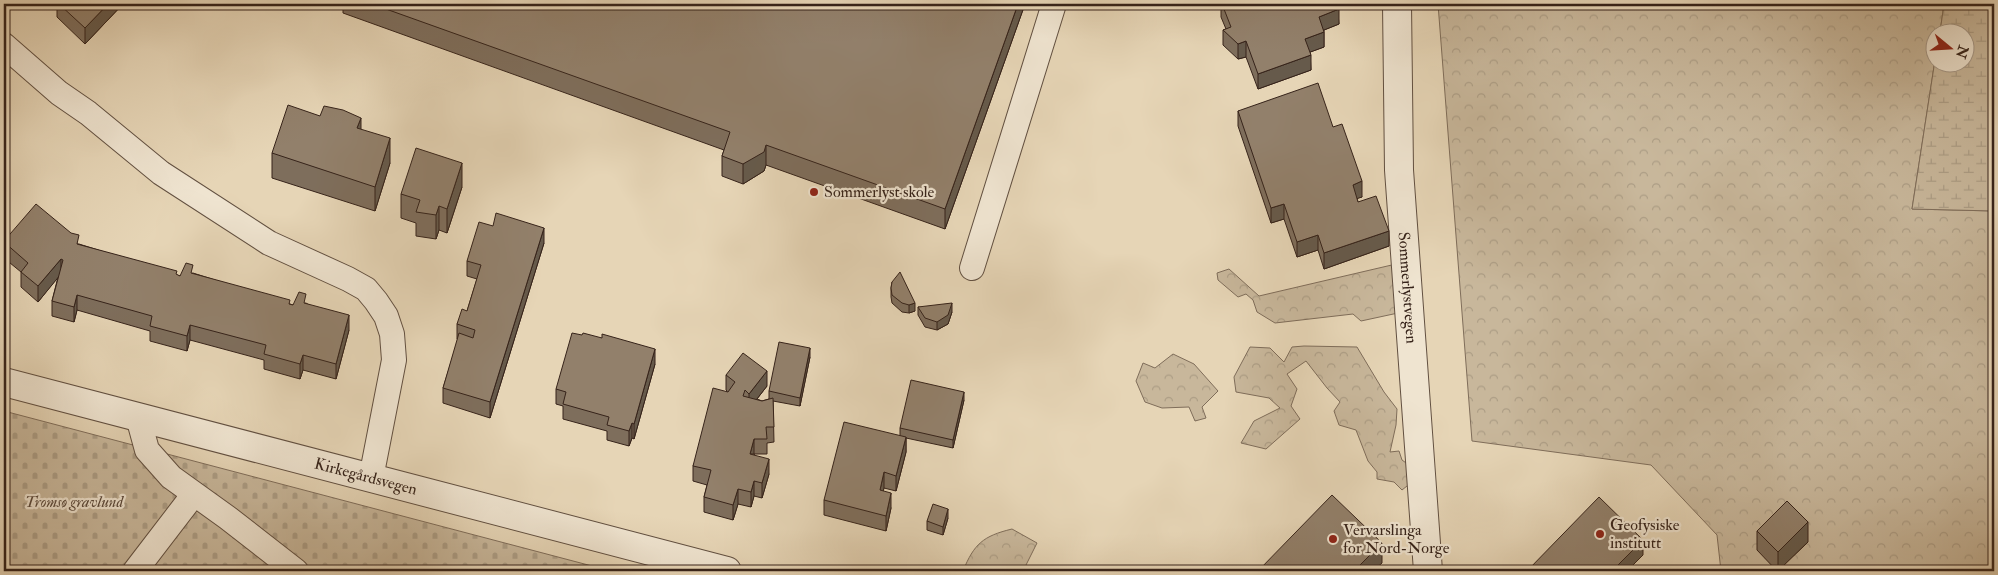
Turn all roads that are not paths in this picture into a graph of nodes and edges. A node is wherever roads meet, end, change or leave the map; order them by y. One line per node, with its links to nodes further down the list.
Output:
1 (1054, 4): 4 (lane)
2 (1397, 4): 12 (street, Sommerlystvegen)
3 (4, 45): 7 (lane)
4 (972, 268)
5 (4, 382): 6 (street, Kirkegårdsvegen)
6 (138, 417): 7 (street, Kirkegårdsvegen); 8 (lane)
7 (371, 478): 11 (street, Kirkegårdsvegen)
8 (194, 494): 9 (lane); 10 (lane)
9 (136, 571)
10 (296, 571)
11 (727, 571)
12 (1428, 571)

